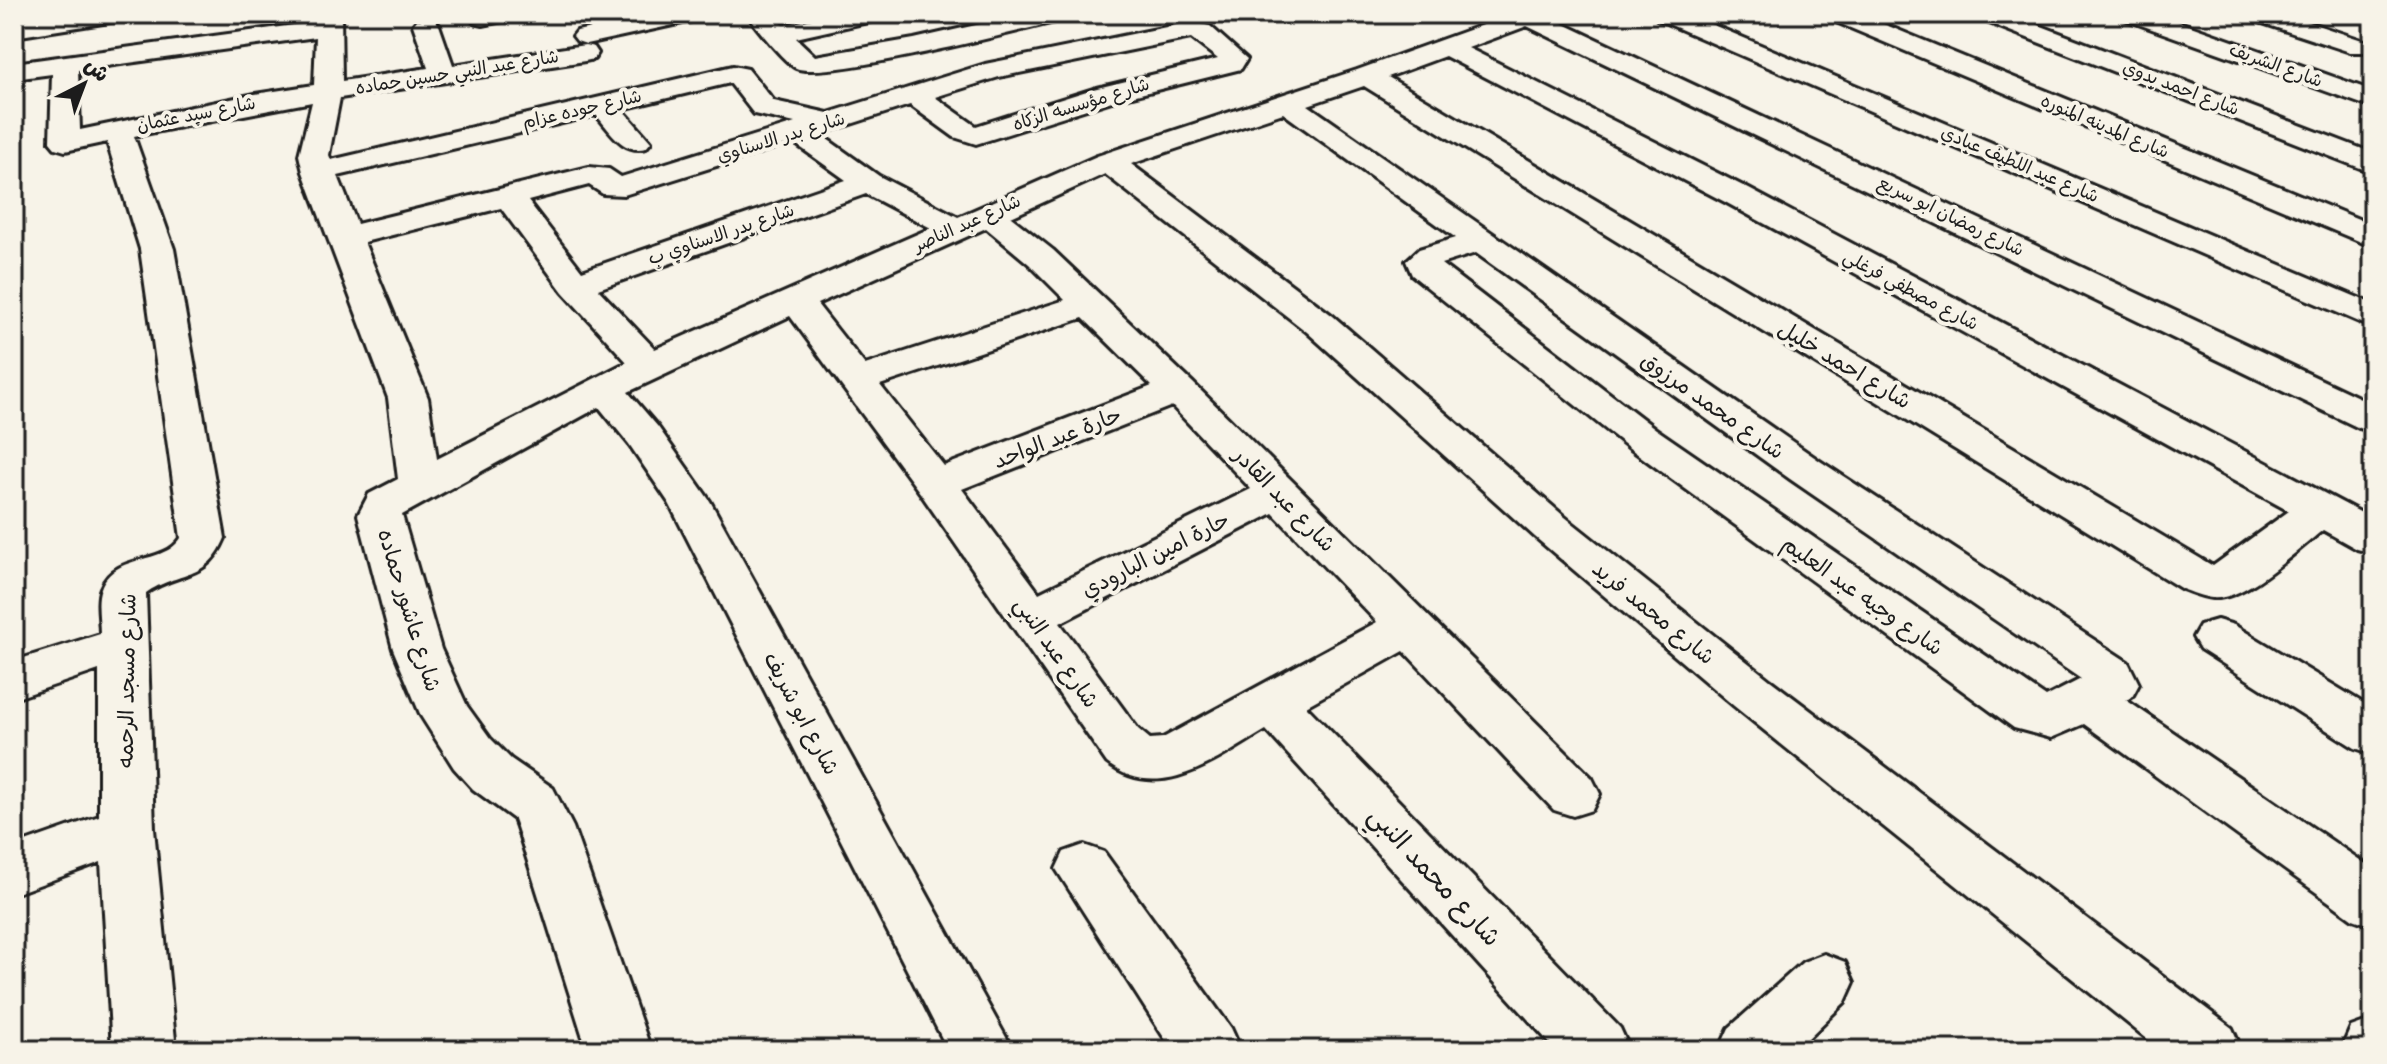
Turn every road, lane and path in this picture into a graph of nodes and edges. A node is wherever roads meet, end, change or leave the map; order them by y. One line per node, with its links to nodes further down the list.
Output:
1 (116, 14): 17 (street)
2 (137, 14): 22 (street)
3 (481, 14): 4 (street)
4 (503, 14)
5 (692, 14): 26 (street, شارع عبد النبي حسين حماده)
6 (759, 14): 18 (street)
7 (872, 14): 18 (street)
8 (1058, 14): 18 (street)
9 (1666, 14): 49 (street, شارع عبد اللطيف عبادي)
10 (1838, 14): 44 (street, شارع المدينه المنوره)
11 (1988, 14): 38 (street, شارع احمد بدوي)
12 (2133, 14): 24 (street, شارع الشريف)
13 (2259, 14): 20 (street)
14 (1532, 16): 21 (street, شارع عبد الناصر); 54 (street, شارع رمضان ابو سريع)
15 (329, 21): 22 (street); 28 (street)
16 (426, 25): 26 (street)
17 (14, 29)
18 (778, 34)
19 (1217, 44): 29 (street, شارع بدر الاسناوي); 29 (street, شارع مؤسسه الزكاه)
20 (2366, 45): 24 (street)
21 (1446, 47): 27 (street, شارع عبد الناصر); 58 (street, شارع مصطفي فرغلي)
22 (129, 54): 23 (street)
23 (65, 62): 25 (street); 34 (street, شارع سيد عثمان)
24 (2289, 70): 30 (street, شارع الشريف)
25 (14, 71)
26 (443, 74): 28 (street, شارع عبد النبي حسين حماده)
27 (1367, 76): 31 (street, شارع عبد الناصر); 58 (street, شارع احمد خليل)
28 (328, 91): 34 (street, شارع سيد عثمان); 39 (street)
29 (914, 95): 33 (street, شارع بدر الاسناوي)
30 (2373, 100)
31 (1285, 102): 37 (street, شارع عبد الناصر); 45 (street, شارع محمد مرزوق)
32 (603, 105): 33 (street, شارع جوده عزام); 36 (street); 39 (street, شارع جوده عزام)
33 (831, 122): 35 (street, شارع بدر الاسناوي)
34 (117, 129): 63 (street, شارع مسجد الرحمه)
35 (797, 132): 40 (street, شارع عبد القادر); 41 (street, شارع بدر الاسناوي)
36 (636, 142)
37 (1108, 162): 42 (street, شارع عبد الناصر); 80 (street, شارع محمد فريد)
38 (2373, 164)
39 (318, 172): 43 (street)
40 (868, 183): 42 (street, شارع عبد القادر); 46 (street, شارع بدر الاسناوي ب)
41 (509, 197): 43 (street, شارع بدر الاسناوي); 46 (street)
42 (972, 221): 47 (street, شارع عبد الناصر); 48 (street, شارع عبد القادر)
43 (346, 237): 55 (street)
44 (2373, 237)
45 (1481, 241): 65 (street, شارع محمد مرزوق); 65 (street, شارع وجيه عبد العليم)
46 (575, 285): 50 (street)
47 (795, 299): 50 (street, شارع عبد الناصر); 51 (street, شارع عبد النبي)
48 (1089, 304): 51 (street); 53 (street, شارع عبد القادر)
49 (2373, 317)
50 (650, 365): 52 (street, شارع عبد الناصر)
51 (856, 380): 56 (street, شارع عبد النبي)
52 (603, 387): 55 (street, شارع عبد الناصر); 76 (street, شارع ابو شريف)
53 (1178, 390): 56 (street, حارة عبد الواحد); 57 (street, شارع عبد القادر)
54 (2373, 419)
55 (420, 484): 75 (street, شارع عاشور حماده)
56 (936, 484): 60 (street, شارع عبد النبي)
57 (1278, 493): 60 (street, حارة امين البارودي); 61 (street, شارع عبد القادر)
58 (2320, 510): 59 (street, شارع مصطفي فرغلي)
59 (2373, 538)
60 (1033, 616): 66 (street, شارع عبد النبي)
61 (1409, 626): 66 (street, شارع عبد النبي); 68 (street, شارع عبد القادر)
62 (2217, 637): 67 (street)
63 (123, 644): 64 (street); 69 (street, شارع مسجد الرحمه)
64 (14, 680)
65 (2086, 699): 72 (street)
66 (1272, 703): 78 (street, شارع محمد النبي)
67 (2373, 734)
68 (1573, 794)
69 (126, 829): 71 (street); 74 (street, شارع مسجد الرحمه)
70 (1084, 869): 77 (street)
71 (14, 870)
72 (2373, 901)
73 (1824, 982): 79 (street)
74 (144, 1050)
75 (619, 1050)
76 (981, 1050)
77 (1209, 1050)
78 (1598, 1050)
79 (1751, 1050)
80 (2210, 1050)

